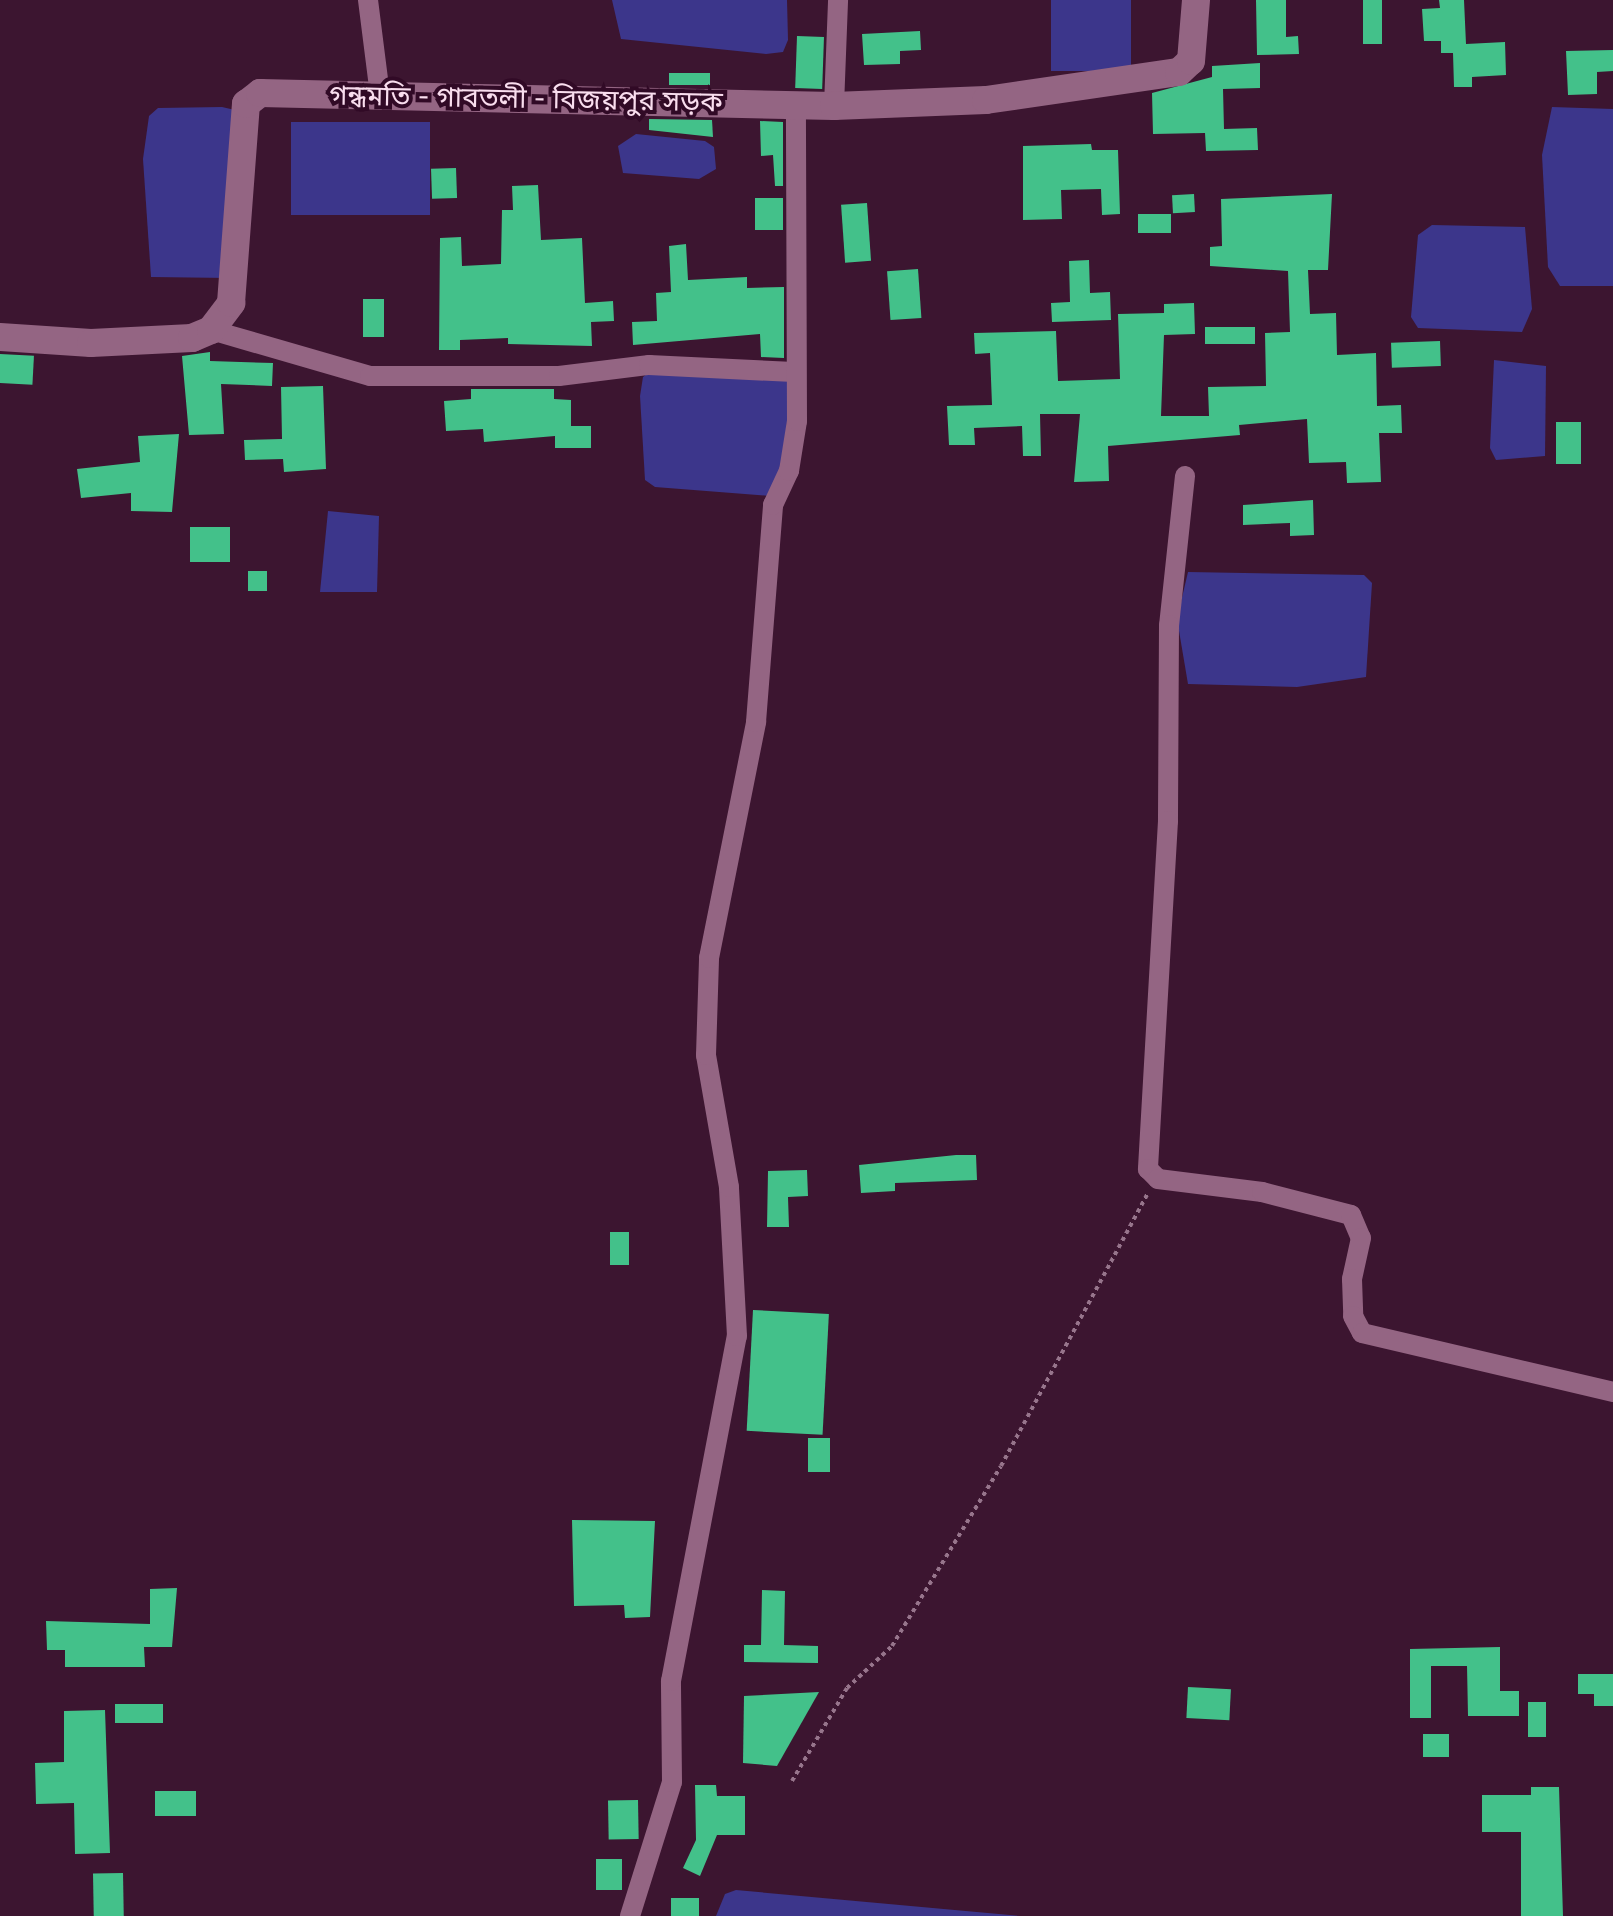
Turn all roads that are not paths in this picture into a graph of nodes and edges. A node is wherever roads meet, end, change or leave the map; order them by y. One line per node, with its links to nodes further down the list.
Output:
1 (368, 0): 4 (street)
2 (838, 0): 6 (street)
3 (1196, 0): 6 (main road, গন্ধমতি - গাবতলী - বিজয়পুর সড়ক)
4 (380, 95): 5 (main road, গন্ধমতি - গাবতলী - বিজয়পুর সড়ক); 7 (main road, গন্ধমতি - গাবতলী - বিজয়পুর সড়ক)
5 (796, 104): 6 (main road, গন্ধমতি - গাবতলী - বিজয়পুর সড়ক); 9 (street)
6 (834, 106)
7 (211, 330): 8 (main road); 9 (street)
8 (0, 337)
9 (794, 372): 12 (street)
10 (1185, 476): 11 (street)
11 (1613, 1392)
12 (630, 1916)

